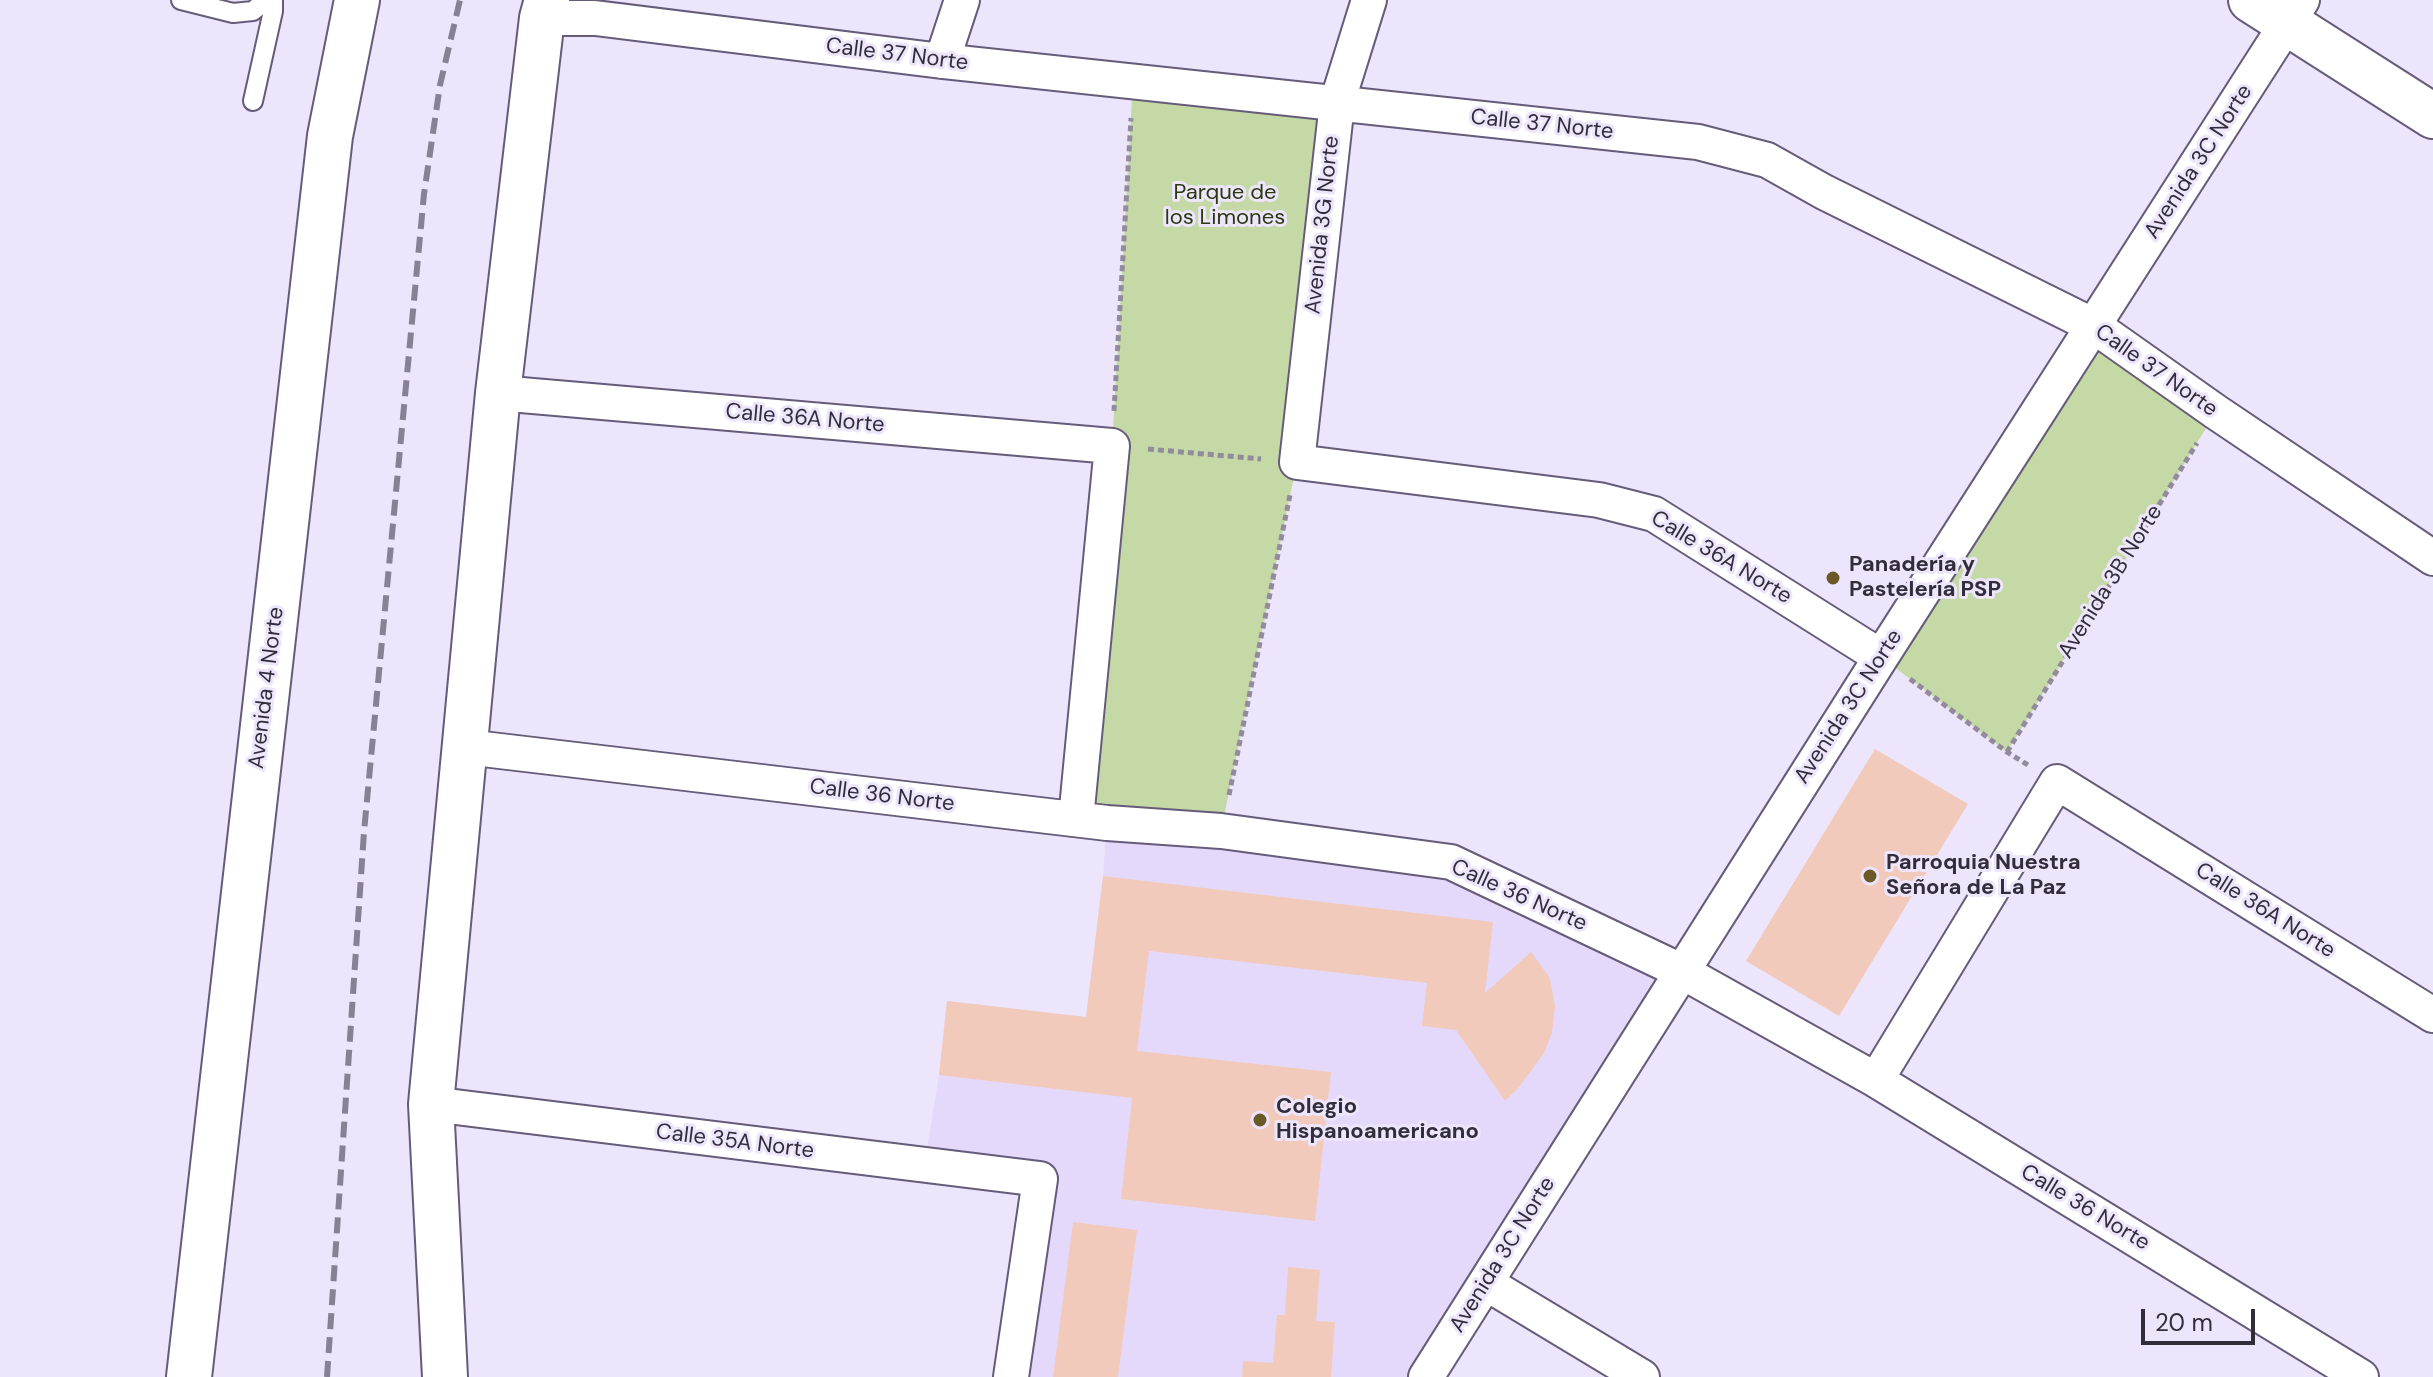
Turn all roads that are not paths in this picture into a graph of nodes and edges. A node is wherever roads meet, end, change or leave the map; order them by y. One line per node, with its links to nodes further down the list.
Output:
1 (181, 0): 2 (lane)
2 (266, 0)
3 (273, 0): 11 (lane)
4 (357, 0): 26 (main road, Avenida 4 Norte)
5 (962, 0): 10 (street)
6 (1369, 0): 12 (street, Avenida 3G Norte)
7 (2251, 0): 9 (main road)
8 (544, 9): 10 (street, Calle 37 Norte); 15 (main road)
9 (2295, 12): 13 (main road); 14 (street, Avenida 3C Norte)
10 (942, 61): 12 (street, Calle 37 Norte)
11 (253, 101)
12 (1337, 103): 14 (street, Calle 37 Norte); 16 (street, Avenida 3G Norte)
13 (2433, 116)
14 (2094, 326): 17 (street, Calle 37 Norte); 18 (street, Avenida 3C Norte)
15 (498, 393): 19 (main road); 20 (street, Calle 36A Norte)
16 (1297, 458): 18 (street, Calle 36A Norte)
17 (2433, 558)
18 (1881, 657): 21 (street, Avenida 3C Norte)
19 (466, 747): 20 (street, Calle 36 Norte); 24 (main road)
20 (1076, 819): 21 (street, Calle 36 Norte)
21 (1681, 971): 23 (street, Calle 36 Norte); 25 (street, Avenida 3C Norte)
22 (2433, 1015): 23 (street, Calle 36A Norte)
23 (1876, 1080): 31 (street, Calle 36 Norte)
24 (431, 1104): 27 (main road); 28 (street, Calle 35A Norte)
25 (1486, 1283): 29 (street, Avenida 3C Norte); 30 (street)
26 (189, 1377)
27 (445, 1377)
28 (1011, 1377)
29 (1426, 1377)
30 (1642, 1377)
31 (2361, 1377)

